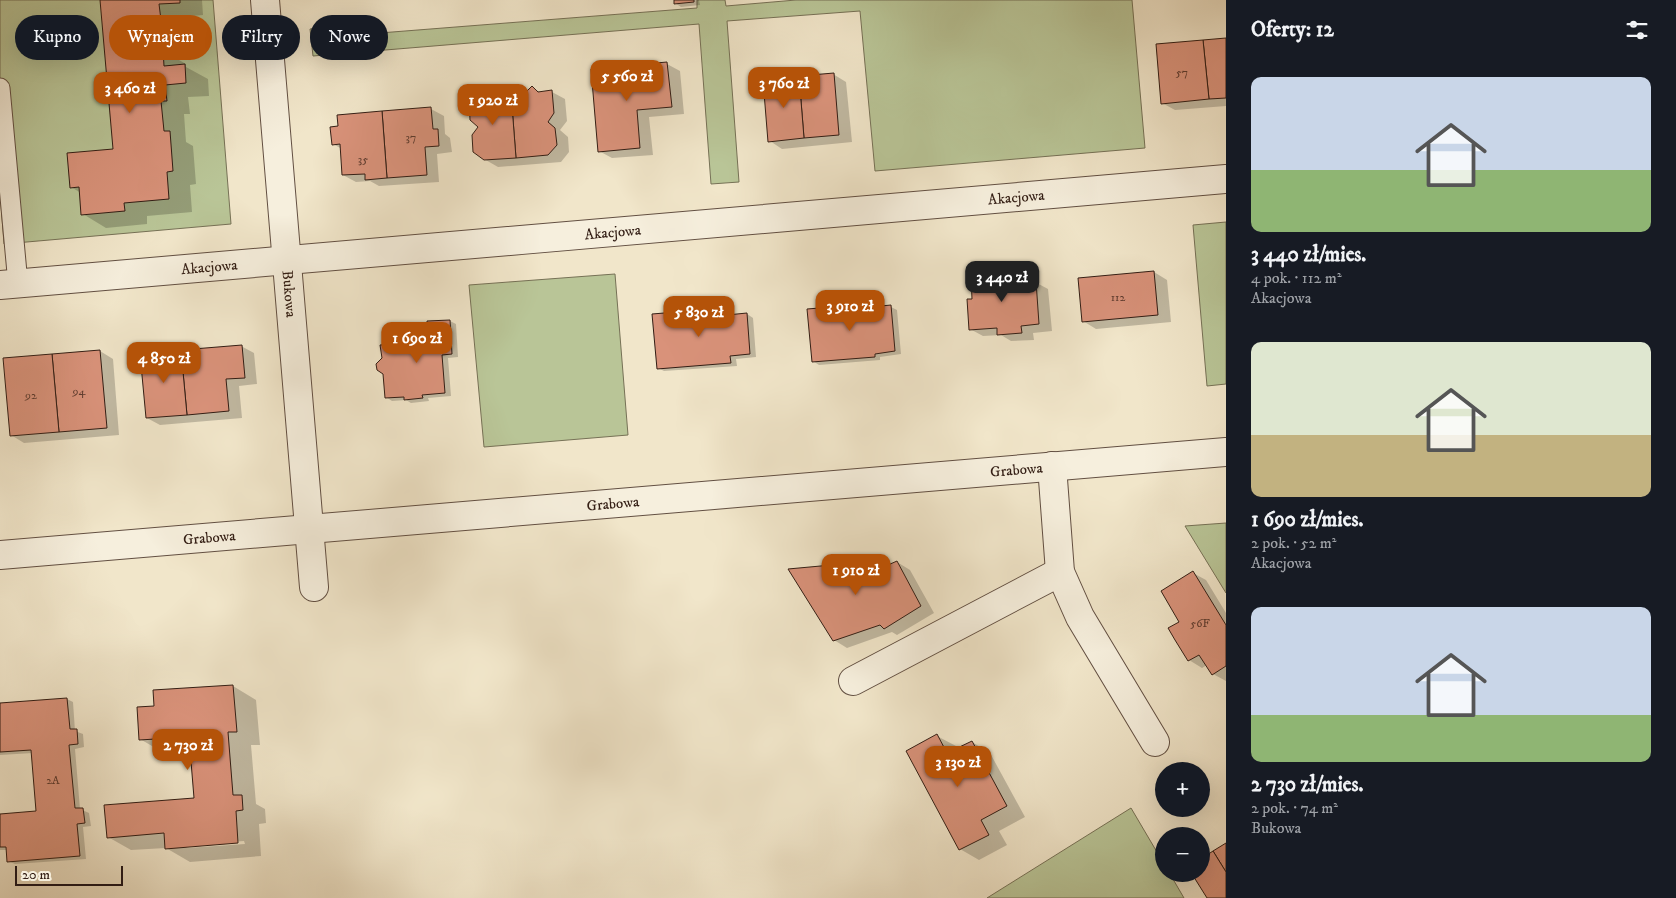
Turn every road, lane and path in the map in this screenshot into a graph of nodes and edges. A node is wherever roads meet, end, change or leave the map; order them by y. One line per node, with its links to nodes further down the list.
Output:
1 (265, 0): 4 (street, Bukowa)
2 (0, 88): 5 (lane)
3 (1226, 179): 4 (street, Akacjowa)
4 (287, 260): 5 (street, Akacjowa); 8 (street, Bukowa)
5 (9, 284)
6 (1226, 452): 7 (street, Grabowa)
7 (1052, 466): 8 (street, Grabowa); 10 (street)
8 (308, 529): 9 (street, Grabowa); 11 (street, Bukowa)
9 (0, 555)
10 (1060, 572): 12 (street); 13 (street)
11 (314, 587)
12 (853, 681)
13 (1155, 742)

